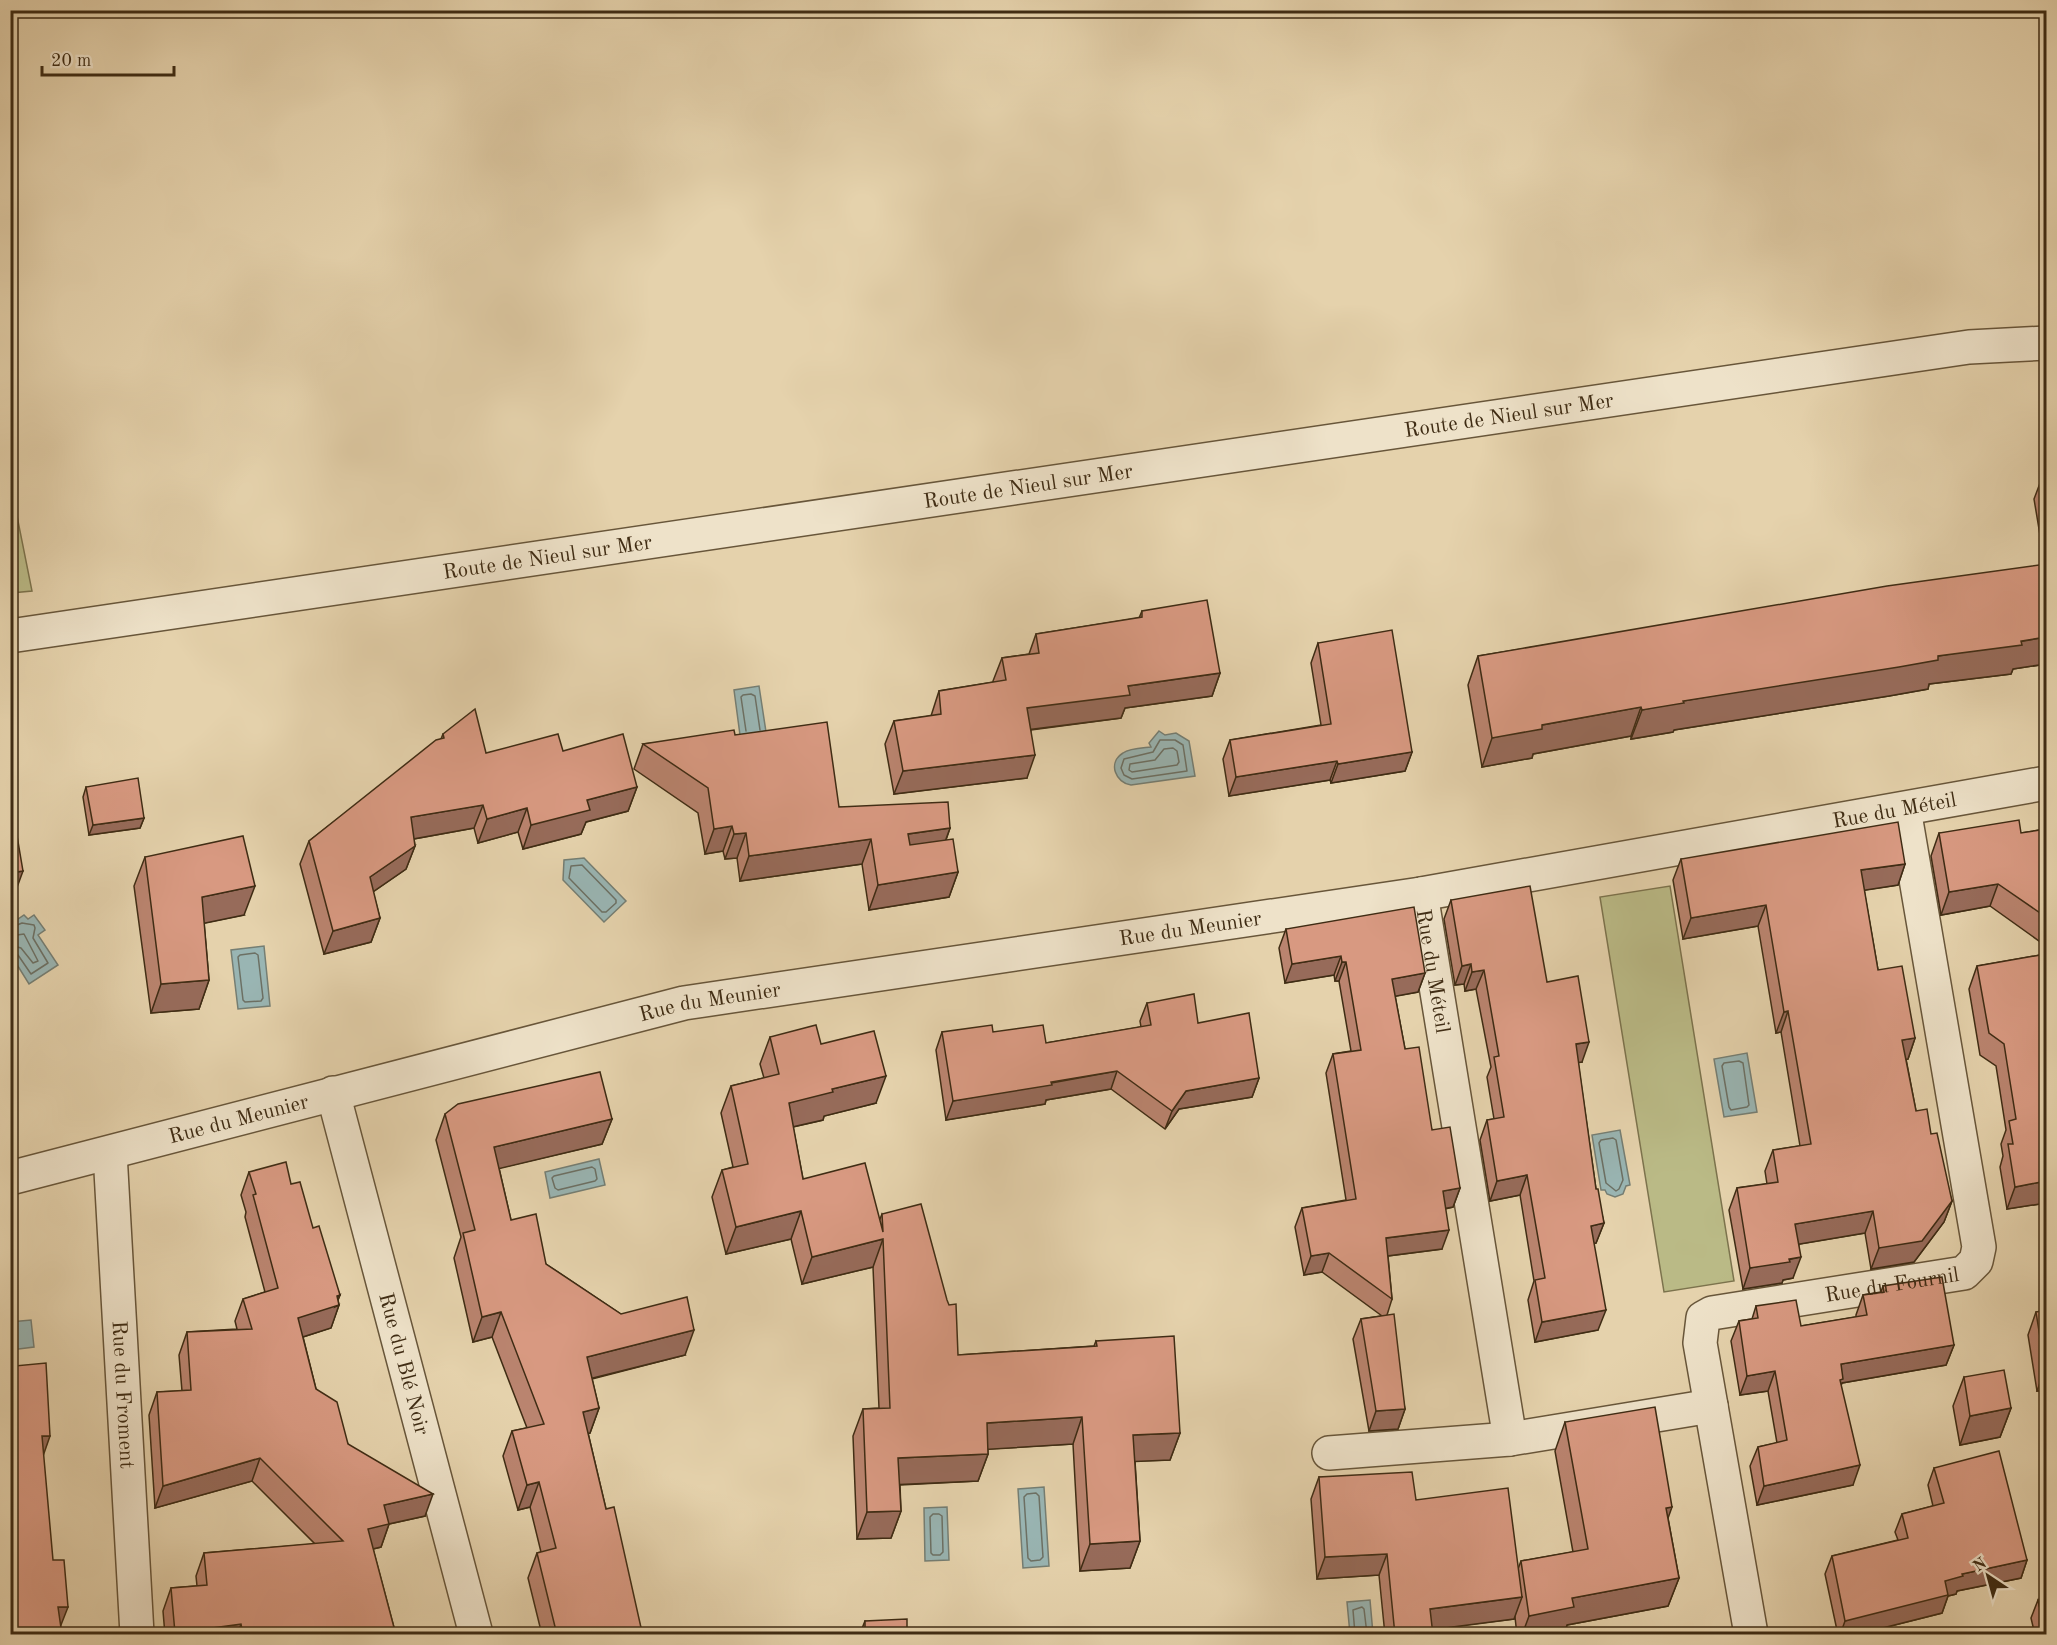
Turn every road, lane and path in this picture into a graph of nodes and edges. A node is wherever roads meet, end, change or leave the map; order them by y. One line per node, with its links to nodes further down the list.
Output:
1 (2046, 343): 2 (street, Route de Nieul sur Mer)
2 (10, 636)
3 (2046, 783): 4 (street, Rue du Méteil)
4 (1904, 809): 5 (street, Rue du Méteil); 9 (street, Rue du Fournil)
5 (1421, 894): 6 (street, Rue du Meunier); 10 (street, Rue du Méteil)
6 (333, 1093): 7 (street, Rue du Meunier); 13 (street, Rue du Blé Noir)
7 (110, 1153): 8 (street, Rue du Meunier); 12 (street, Rue du Froment)
8 (10, 1178)
9 (1711, 1406): 10 (street); 14 (street, Rue du Fournil)
10 (1510, 1439): 11 (street)
11 (1329, 1453)
12 (137, 1635)
13 (476, 1635)
14 (1751, 1635)

